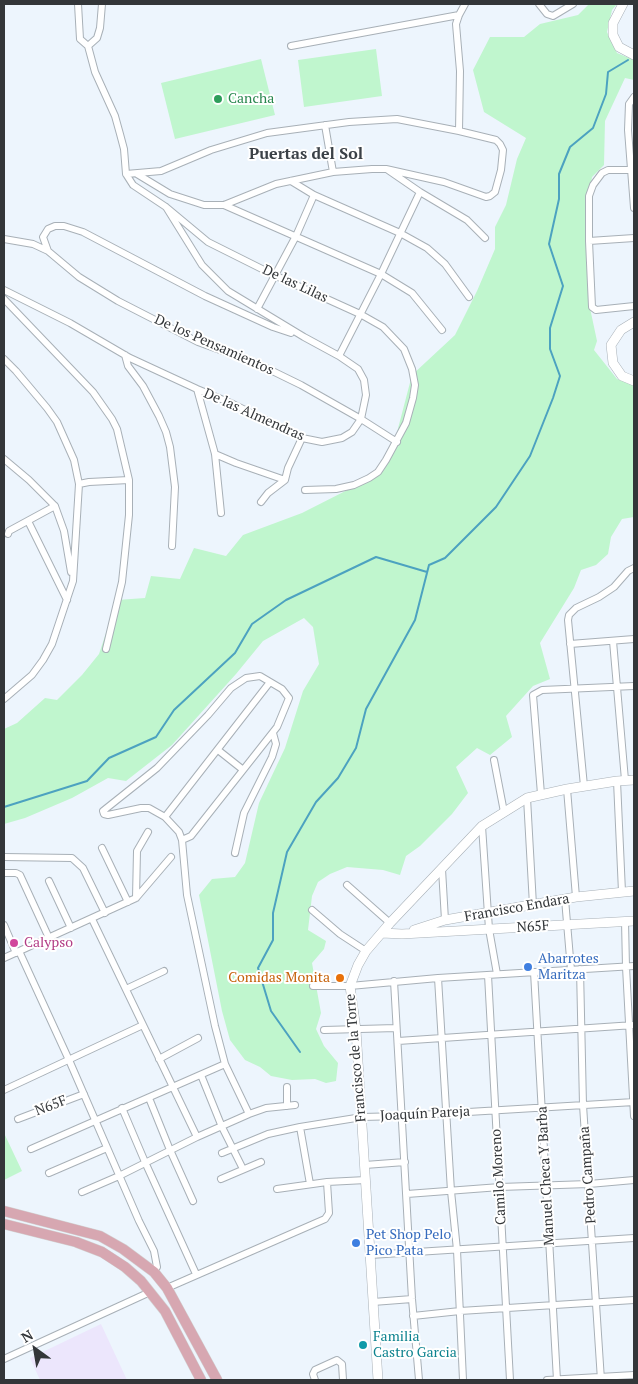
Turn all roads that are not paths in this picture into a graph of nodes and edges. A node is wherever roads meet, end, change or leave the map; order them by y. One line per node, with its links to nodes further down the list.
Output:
1 (78, 4): 8 (street)
2 (102, 4): 8 (street)
3 (465, 4): 7 (street)
4 (539, 4): 5 (street)
5 (573, 4)
6 (624, 4): 10 (street)
7 (458, 15): 9 (street); 13 (street)
8 (88, 46): 17 (street)
9 (291, 46)
10 (634, 55)
11 (634, 97): 15 (street)
12 (325, 125): 13 (street); 16 (street); 18 (street)
13 (459, 131): 14 (street)
14 (386, 169): 16 (street); 20 (street)
15 (633, 170): 24 (street); 30 (street)
16 (333, 172): 19 (street)
17 (126, 174): 18 (street); 23 (street, De las Lilas)
18 (137, 174): 22 (street)
19 (291, 181): 21 (street); 22 (street)
20 (420, 192): 25 (street); 27 (street)
21 (314, 195): 25 (street); 26 (street)
22 (224, 205): 26 (street)
23 (166, 207): 33 (street, De las Lilas); 38 (street)
24 (634, 208)
25 (400, 233): 32 (street); 35 (street)
26 (296, 236): 32 (street); 33 (street)
27 (485, 238)
28 (634, 238): 30 (street)
29 (4, 239): 31 (street, De los Pensamientos)
30 (589, 240): 37 (street)
31 (48, 251): 42 (street); 48 (street, De los Pensamientos)
32 (381, 274): 39 (street); 41 (street)
33 (274, 275): 38 (street); 39 (street, De las Lilas)
34 (4, 290): 43 (street, De las Almendras)
35 (469, 297)
36 (4, 299): 53 (street)
37 (634, 306)
38 (257, 309): 42 (street)
39 (360, 314): 44 (street); 50 (street, De las Lilas)
40 (634, 322): 46 (street)
41 (442, 330)
42 (304, 337): 44 (street)
43 (126, 355): 47 (street, De las Almendras); 62 (street)
44 (340, 356): 48 (street)
45 (4, 359): 55 (street)
46 (634, 381)
47 (197, 389): 49 (street, De las Almendras); 51 (street)
48 (361, 419): 49 (street, De las Almendras); 50 (street, De los Pensamientos)
49 (302, 438): 54 (street)
50 (398, 442): 56 (street, De las Lilas)
51 (215, 454): 54 (street); 59 (street)
52 (4, 459): 58 (street)
53 (129, 480): 55 (street); 69 (street)
54 (285, 480): 57 (street)
55 (79, 484): 64 (street)
56 (305, 490)
57 (261, 502)
58 (55, 506): 60 (street); 64 (street)
59 (221, 513)
60 (28, 521): 61 (street); 65 (street)
61 (8, 534)
62 (172, 546)
63 (634, 568): 68 (street)
64 (73, 581): 65 (street)
65 (67, 600): 74 (street)
66 (634, 639): 67 (street)
67 (613, 641): 68 (street); 71 (street)
68 (570, 644): 73 (street)
69 (106, 649)
70 (270, 682): 75 (street); 76 (street); 85 (street)
71 (618, 686): 72 (street); 73 (street); 79 (street)
72 (634, 686)
73 (575, 689): 80 (street); 82 (street)
74 (4, 698)
75 (273, 733): 78 (street); 90 (street)
76 (218, 750): 78 (street); 85 (street)
77 (494, 760): 84 (street)
78 (242, 769): 88 (street)
79 (628, 779): 80 (street, Francisco de la Torre); 98 (street)
80 (584, 786): 81 (street, Francisco de la Torre)
81 (567, 789): 82 (street, Francisco de la Torre); 99 (street)
82 (541, 794): 83 (street, Francisco de la Torre)
83 (527, 798): 84 (street, Francisco de la Torre); 103 (street)
84 (504, 812): 86 (street, Francisco de la Torre)
85 (165, 817): 88 (street)
86 (482, 826): 93 (street, Francisco de la Torre); 106 (street)
87 (148, 832): 100 (street)
88 (182, 840): 147 (street)
89 (102, 848): 102 (street)
90 (234, 853)
91 (4, 857): 105 (street)
92 (171, 857): 100 (street)
93 (442, 869): 108 (street); 110 (street, Francisco de la Torre)
94 (4, 873): 117 (street)
95 (49, 881): 113 (street)
96 (347, 885): 110 (street)
97 (634, 891): 98 (street, Francisco Endara)
98 (622, 892): 99 (street, Francisco Endara)
99 (576, 897): 101 (street, Francisco Endara)
100 (136, 898): 102 (street)
101 (565, 899): 103 (street, Francisco Endara); 111 (street)
102 (128, 902): 105 (street)
103 (533, 905): 106 (street, Francisco Endara)
104 (312, 910): 118 (street)
105 (105, 912): 107 (street)
106 (488, 914): 108 (street, Francisco Endara); 114 (street)
107 (92, 919): 113 (street); 133 (street)
108 (445, 920): 116 (street, Francisco Endara)
109 (630, 921): 111 (street, N65F); 122 (street)
110 (390, 923): 115 (street, Francisco de la Torre)
111 (567, 924): 114 (street, N65F); 124 (street)
112 (4, 925): 119 (street)
113 (71, 928): 117 (street)
114 (489, 929): 116 (street, N65F); 127 (street)
115 (382, 933): 116 (street); 118 (street, Francisco de la Torre)
116 (402, 934)
117 (49, 938): 119 (street)
118 (366, 951): 132 (street, Francisco de la Torre)
119 (17, 952): 120 (street); 146 (street)
120 (4, 958)
121 (634, 966): 122 (street)
122 (626, 967): 123 (street); 135 (street)
123 (580, 969): 124 (street); 137 (street, Pedro Campaña)
124 (571, 970): 126 (street)
125 (164, 971): 133 (street)
126 (534, 972): 127 (street); 140 (street, Manuel Checa Y Barba)
127 (497, 974): 128 (street)
128 (488, 975): 129 (street); 141 (street, Camilo Moreno)
129 (438, 978): 130 (street); 143 (street)
130 (394, 981): 132 (street); 136 (street)
131 (313, 986): 132 (street)
132 (350, 986): 139 (street, Francisco de la Torre)
133 (126, 989): 134 (street)
134 (143, 1025): 145 (street); 146 (street)
135 (632, 1026): 137 (street); 154 (street)
136 (396, 1028): 139 (street); 144 (street)
137 (582, 1029): 140 (street); 156 (street, Pedro Campaña)
138 (324, 1030): 139 (street)
139 (356, 1030): 165 (street, Francisco de la Torre)
140 (538, 1031): 141 (street); 158 (street, Manuel Checa Y Barba)
141 (491, 1035): 143 (street); 160 (street, Camilo Moreno)
142 (198, 1038): 145 (street)
143 (442, 1038): 144 (street); 161 (street)
144 (398, 1041): 163 (street)
145 (159, 1058): 150 (street)
146 (69, 1060): 151 (street); 152 (street)
147 (225, 1064): 148 (street); 162 (street)
148 (202, 1075): 150 (street); 169 (street)
149 (287, 1086): 157 (street)
150 (173, 1087): 153 (street); 170 (street)
151 (4, 1090)
152 (84, 1094): 166 (street, N65F); 167 (street)
153 (149, 1098): 159 (street); 174 (street)
154 (634, 1102): 156 (street, Joaquín Pareja); 164 (street)
155 (295, 1105): 157 (street)
156 (583, 1105): 158 (street, Joaquín Pareja); 189 (street, Pedro Campaña)
157 (287, 1106): 162 (street)
158 (542, 1107): 160 (street, Joaquín Pareja); 188 (street, Manuel Checa Y Barba)
159 (122, 1108): 167 (street); 176 (street)
160 (495, 1110): 161 (street, Joaquín Pareja); 190 (street, Camilo Moreno)
161 (447, 1113): 163 (street, Joaquín Pareja); 192 (street)
162 (249, 1114): 169 (street)
163 (402, 1116): 165 (street, Joaquín Pareja); 178 (street)
164 (634, 1116)
165 (362, 1117): 168 (street, Joaquín Pareja); 179 (street, Francisco de la Torre)
166 (18, 1119)
167 (95, 1121): 172 (street); 173 (street)
168 (300, 1126): 171 (street, Joaquín Pareja); 187 (street)
169 (222, 1127): 170 (street); 171 (street)
170 (197, 1137): 174 (street)
171 (232, 1147): 175 (street, Joaquín Pareja); 180 (street)
172 (107, 1148): 181 (street); 182 (street)
173 (31, 1149)
174 (170, 1150): 176 (street); 195 (street)
175 (222, 1153)
176 (145, 1162): 182 (street); 206 (street)
177 (261, 1162): 180 (street)
178 (405, 1162): 179 (street); 194 (street)
179 (365, 1166): 184 (street, Francisco de la Torre)
180 (243, 1169): 183 (street)
181 (49, 1173)
182 (119, 1176): 193 (street); 205 (street)
183 (222, 1179)
184 (366, 1180): 186 (street); 204 (street, Francisco de la Torre)
185 (634, 1180): 189 (street)
186 (327, 1182): 187 (street); 206 (street)
187 (310, 1184): 191 (street)
188 (546, 1184): 189 (street); 190 (street); 200 (street, Manuel Checa Y Barba)
189 (589, 1184): 199 (street, Pedro Campaña)
190 (500, 1186): 192 (street); 201 (street, Camilo Moreno)
191 (276, 1189)
192 (451, 1191): 194 (street); 202 (street)
193 (82, 1192)
194 (407, 1194): 203 (street)
195 (193, 1201)
196 (4, 1211): 205 (main road)
197 (4, 1224): 208 (main road)
198 (634, 1238): 199 (street)
199 (592, 1241): 200 (street); 212 (street, Pedro Campaña)
200 (550, 1243): 201 (street); 213 (street, Manuel Checa Y Barba)
201 (503, 1246): 202 (street); 214 (street, Camilo Moreno)
202 (457, 1250): 203 (street); 215 (street)
203 (410, 1252): 204 (street); 209 (street)
204 (370, 1255): 211 (street, Francisco de la Torre)
205 (154, 1272): 207 (main road)
206 (196, 1274): 207 (street)
207 (166, 1288): 221 (main road)
208 (150, 1292): 217 (street); 220 (main road)
209 (412, 1299): 211 (street); 216 (street)
210 (634, 1300): 212 (street)
211 (373, 1302): 224 (street, Francisco de la Torre)
212 (596, 1302): 213 (street); 219 (street, Pedro Campaña)
213 (553, 1304): 214 (street); 229 (street, Manuel Checa Y Barba)
214 (506, 1307): 215 (street); 227 (street, Camilo Moreno)
215 (460, 1310): 216 (street); 226 (street)
216 (413, 1316): 225 (street)
217 (4, 1359)
218 (634, 1375): 219 (street)
219 (601, 1379): 229 (street)
220 (201, 1380)
221 (218, 1380)
222 (315, 1380): 223 (street)
223 (343, 1380)
224 (378, 1380)
225 (419, 1380)
226 (463, 1380)
227 (510, 1380)
228 (547, 1380): 229 (street)
229 (557, 1380)

